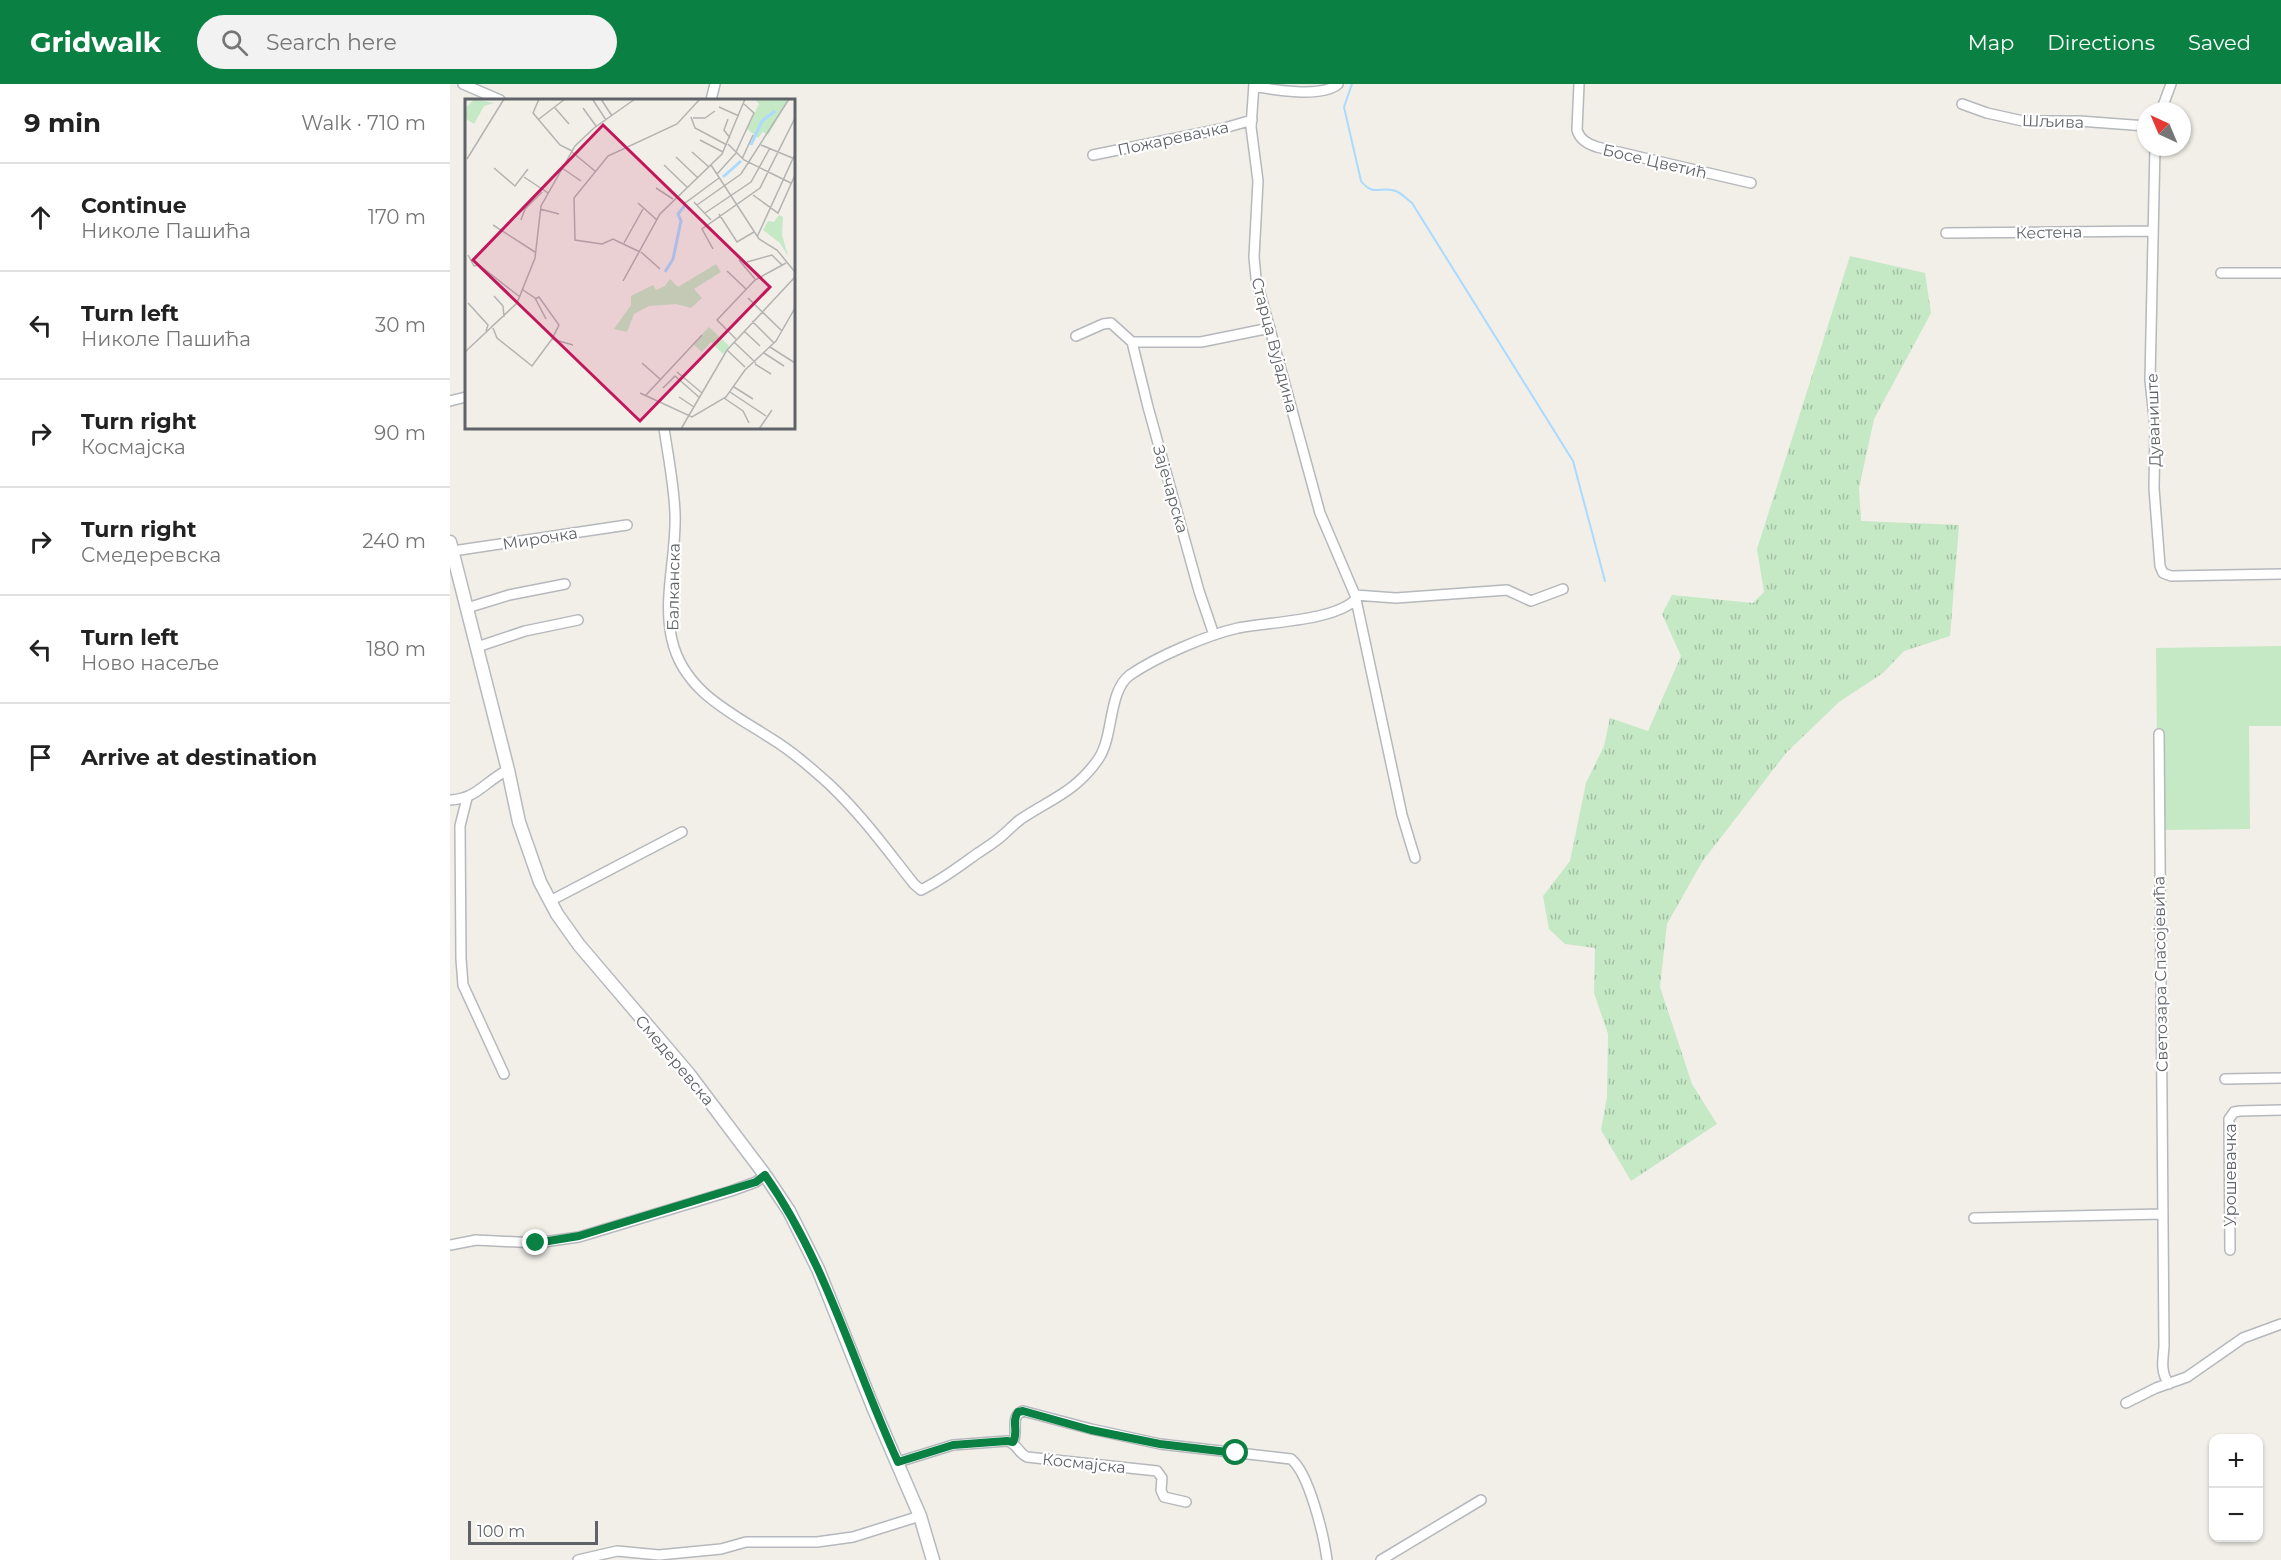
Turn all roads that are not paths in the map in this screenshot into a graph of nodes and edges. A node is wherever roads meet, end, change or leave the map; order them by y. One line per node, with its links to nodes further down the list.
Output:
1 (463, 84): 7 (street)
2 (715, 84): 8 (street)
3 (1338, 84): 6 (street)
4 (1579, 84): 15 (street, Босе Цветић)
5 (2171, 84): 9 (street)
6 (1254, 85): 11 (street, Старца Вујадина)
7 (498, 99)
8 (711, 99)
9 (2165, 102)
10 (1962, 104): 12 (street, Шљива)
11 (1252, 120): 13 (street, Пожаревачка); 20 (street, Старца Вујадина)
12 (2137, 125)
13 (1093, 155)
14 (2156, 156): 16 (street, Дуваниште)
15 (1751, 183)
16 (2153, 231): 17 (street, Кестена); 28 (street, Дуваниште)
17 (1946, 233)
18 (2221, 273): 19 (street)
19 (2281, 273)
20 (1270, 328): 22 (street); 31 (street, Старца Вујадина)
21 (1076, 336): 22 (street)
22 (1132, 342): 34 (street, Зајечарска)
23 (465, 396): 24 (street)
24 (450, 401)
25 (664, 429): 34 (street, Балканска)
26 (627, 525): 27 (street, Мирочка)
27 (451, 547): 32 (main road, Смедеревска)
28 (2281, 574)
29 (565, 584): 32 (street)
30 (1563, 590): 31 (street)
31 (1355, 598): 34 (street); 41 (street, Старца Вујадина)
32 (467, 608): 35 (main road, Смедеревска)
33 (578, 620): 35 (street)
34 (1214, 635)
35 (477, 647): 37 (main road, Смедеревска)
36 (2159, 734): 48 (street, Светозара Спасојевића)
37 (508, 770): 38 (street); 42 (main road, Смедеревска)
38 (467, 798): 39 (street); 43 (street)
39 (450, 800)
40 (682, 832): 42 (street)
41 (1415, 858)
42 (550, 901): 47 (main road, Смедеревска)
43 (504, 1074)
44 (2281, 1078): 45 (street)
45 (2225, 1079)
46 (2281, 1110): 51 (street, Урошевачка)
47 (765, 1175): 50 (street); 56 (main road, Смедеревска)
48 (2163, 1214): 49 (street); 53 (street, Светозара Спасојевића)
49 (1974, 1218)
50 (450, 1245)
51 (2230, 1250)
52 (2281, 1324): 53 (street)
53 (2169, 1384): 54 (street)
54 (2126, 1403)
55 (1013, 1442): 56 (street); 58 (street, Космајска); 62 (street)
56 (898, 1462): 59 (main road, Смедеревска)
57 (1481, 1500): 63 (street)
58 (1186, 1502)
59 (920, 1516): 60 (street); 61 (main road, Смедеревска)
60 (578, 1560)
61 (933, 1560)
62 (1327, 1560)
63 (1381, 1560)

